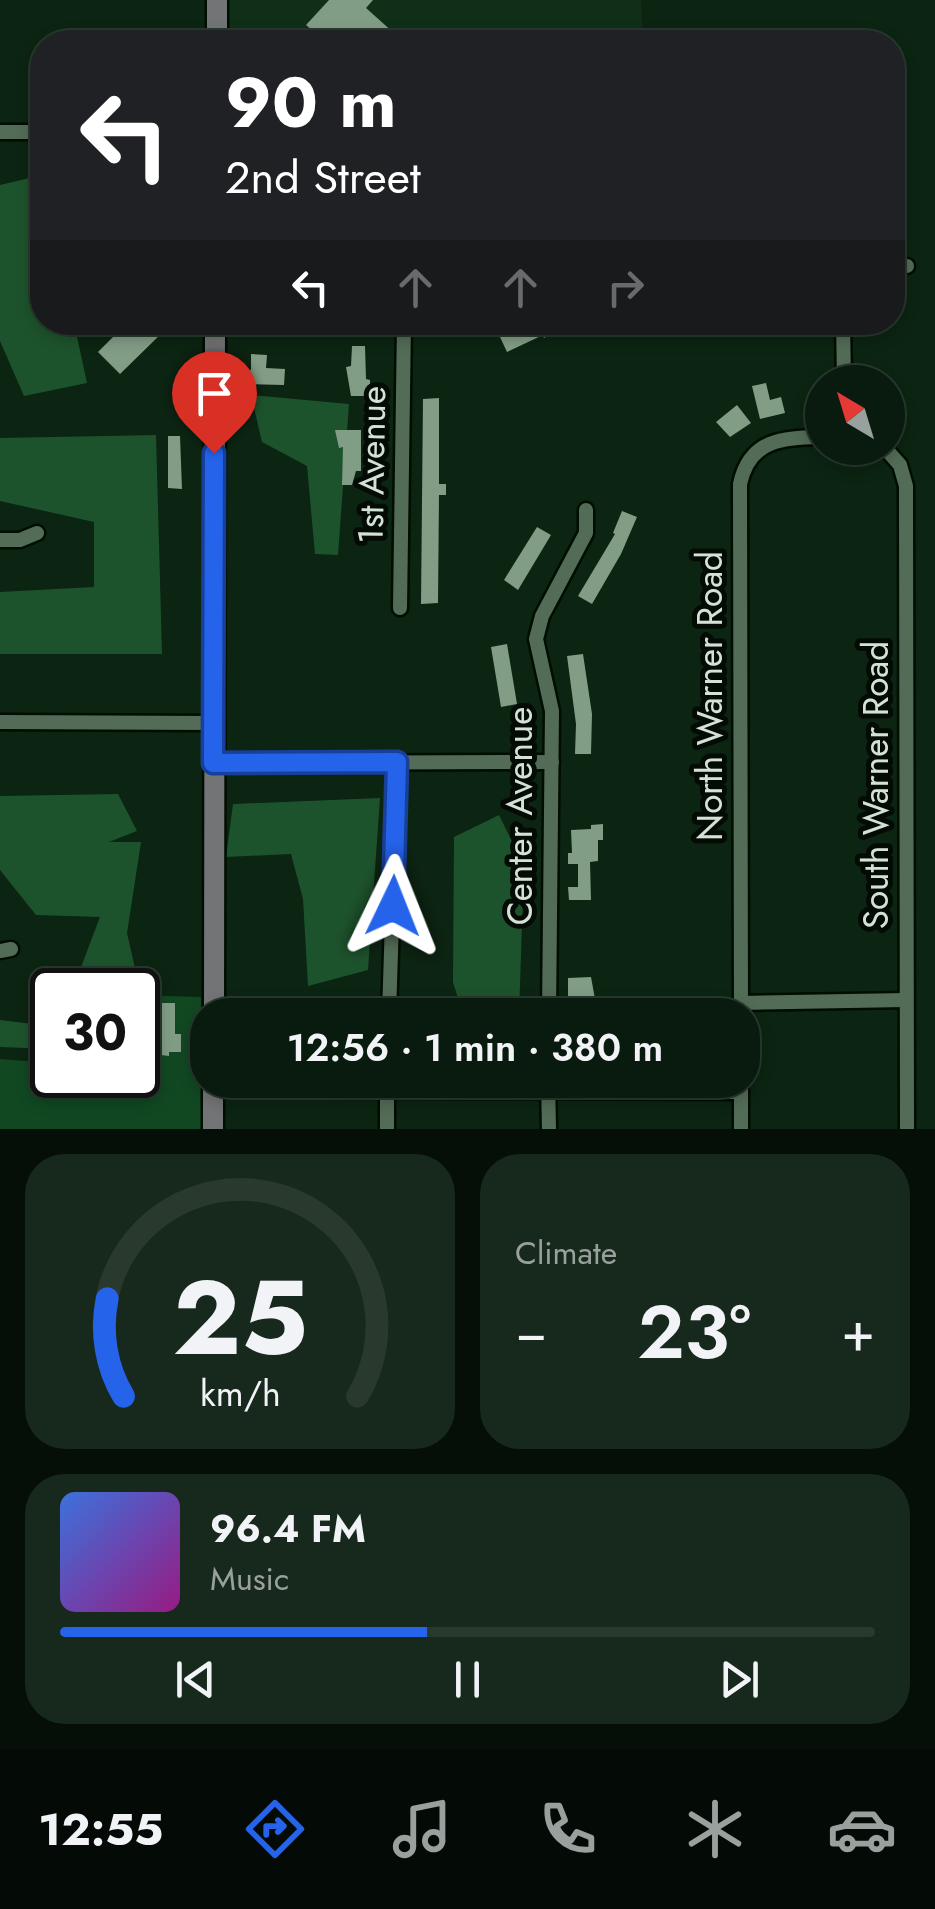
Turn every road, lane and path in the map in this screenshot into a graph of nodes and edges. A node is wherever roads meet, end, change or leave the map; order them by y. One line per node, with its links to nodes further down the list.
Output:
1 (217, 0): 2 (main road)
2 (217, 30)
3 (0, 132): 4 (street)
4 (30, 132)
5 (215, 335): 16 (main road)
6 (404, 335): 14 (street, 1st Avenue)
7 (843, 335): 8 (street)
8 (844, 365)
9 (805, 438): 23 (street, North Warner Road)
10 (899, 465): 24 (street, South Warner Road)
11 (586, 510): 18 (street, Center Avenue)
12 (37, 532): 13 (street)
13 (0, 540)
14 (400, 608)
15 (0, 722): 16 (street)
16 (214, 723): 19 (main road)
17 (397, 762): 18 (street); 19 (street); 21 (street)
18 (552, 762): 22 (street, Center Avenue)
19 (213, 763): 20 (main road)
20 (214, 998)
21 (390, 998)
22 (549, 998)
23 (741, 998)
24 (906, 1000): 25 (street); 34 (street, South Warner Road)
25 (760, 1008)
26 (213, 1098): 30 (main road)
27 (387, 1098): 31 (street)
28 (548, 1098): 32 (street)
29 (741, 1098): 33 (street)
30 (213, 1129)
31 (388, 1129)
32 (549, 1129)
33 (741, 1129)
34 (906, 1129)

